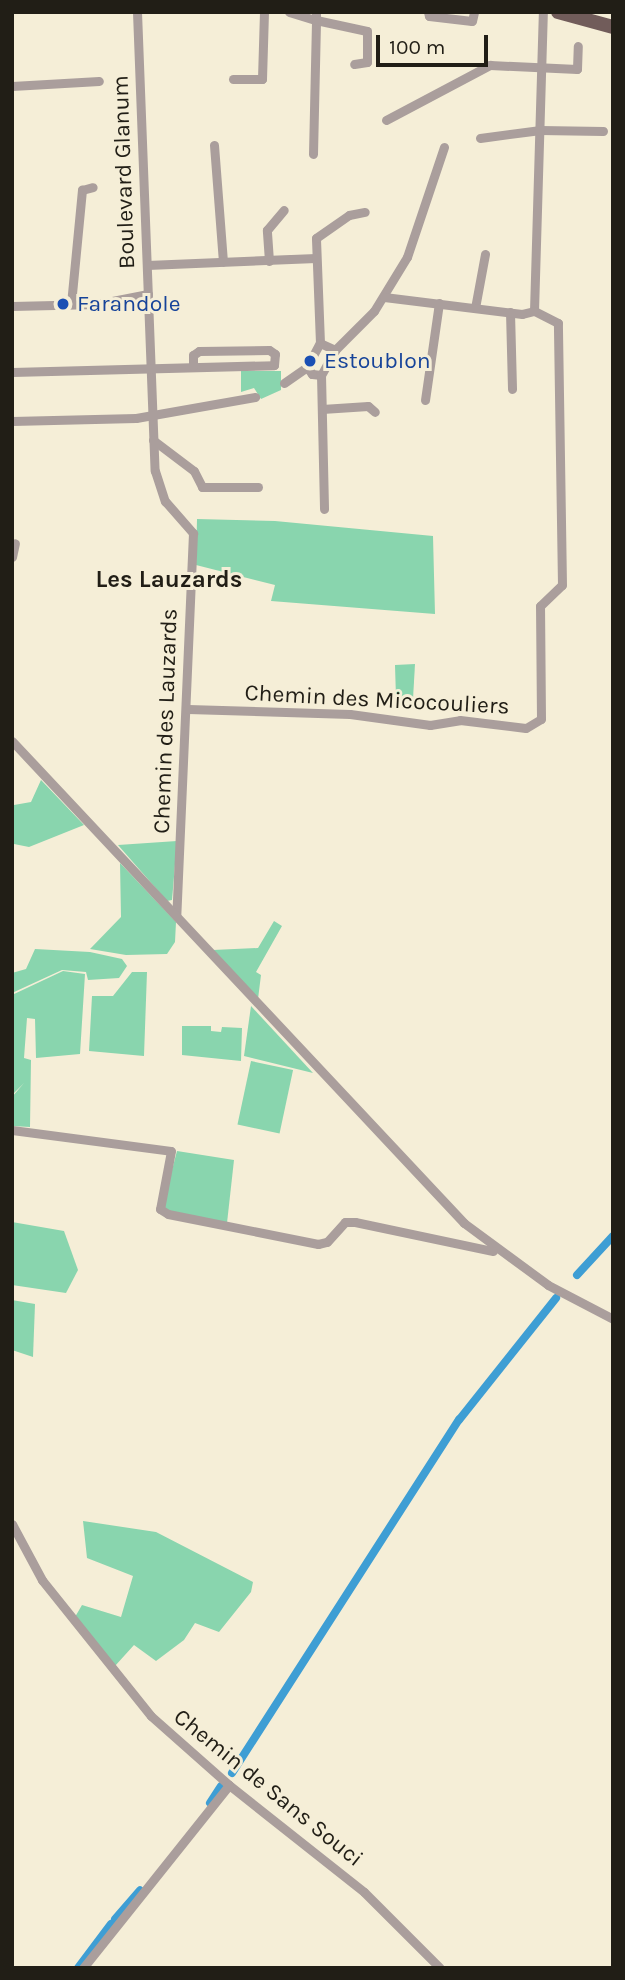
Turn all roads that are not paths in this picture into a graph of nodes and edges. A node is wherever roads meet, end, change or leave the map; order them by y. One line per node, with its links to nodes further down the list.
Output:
1 (137, 12): 30 (street, Boulevard Glanum)
2 (264, 12): 13 (street)
3 (289, 12): 7 (street)
4 (428, 12): 8 (street)
5 (543, 12): 12 (street)
6 (558, 12): 9 (main road)
7 (316, 16): 11 (street); 22 (street)
8 (475, 18)
9 (613, 27)
10 (578, 46): 12 (street)
11 (354, 64)
12 (540, 68): 16 (street); 17 (street)
13 (233, 79)
14 (99, 81): 15 (street)
15 (12, 86)
16 (386, 120)
17 (540, 130): 18 (street); 19 (street); 37 (street)
18 (603, 131)
19 (480, 138)
20 (214, 145): 29 (street)
21 (444, 147): 32 (street)
22 (313, 154)
23 (93, 187): 34 (street)
24 (284, 210): 28 (street)
25 (365, 212): 27 (street)
26 (485, 254): 36 (street)
27 (316, 258): 28 (street); 39 (street)
28 (270, 261): 29 (street)
29 (223, 262): 30 (street)
30 (147, 265): 31 (street, Boulevard Glanum)
31 (148, 294): 34 (street); 42 (street, Boulevard Glanum)
32 (384, 297): 33 (street); 40 (street)
33 (439, 303): 36 (street); 49 (street)
34 (71, 304): 35 (street)
35 (12, 306)
36 (475, 308): 38 (street)
37 (534, 311): 38 (street); 59 (street, Chemin des Micocouliers)
38 (510, 312): 47 (street)
39 (320, 343): 40 (street); 43 (street)
40 (334, 350): 45 (street)
41 (193, 366): 41 (street); 42 (street)
42 (151, 367): 44 (street); 52 (street, Boulevard Glanum)
43 (307, 367): 45 (street); 46 (street)
44 (12, 372)
45 (321, 375): 50 (street)
46 (284, 383)
47 (512, 389)
48 (256, 397): 52 (street)
49 (425, 400)
50 (322, 409): 51 (street); 56 (street)
51 (375, 412)
52 (153, 415): 53 (street); 54 (street, Chemin des Lauzards)
53 (12, 421)
54 (153, 440): 55 (street); 59 (street, Chemin des Lauzards)
55 (258, 487)
56 (324, 509)
57 (15, 543): 58 (street)
58 (12, 557)
59 (188, 709): 61 (street, Chemin des Lauzards)
60 (13, 744): 61 (street)
61 (176, 916): 63 (street)
62 (12, 1129): 64 (street)
63 (464, 1223): 64 (street); 65 (street)
64 (456, 1241): 65 (street)
65 (502, 1254): 66 (street)
66 (613, 1319)
67 (12, 1524): 68 (street, Chemin de Sans Souci)
68 (229, 1785): 69 (street); 70 (street, Chemin de Sans Souci)
69 (83, 1968)
70 (440, 1968)

